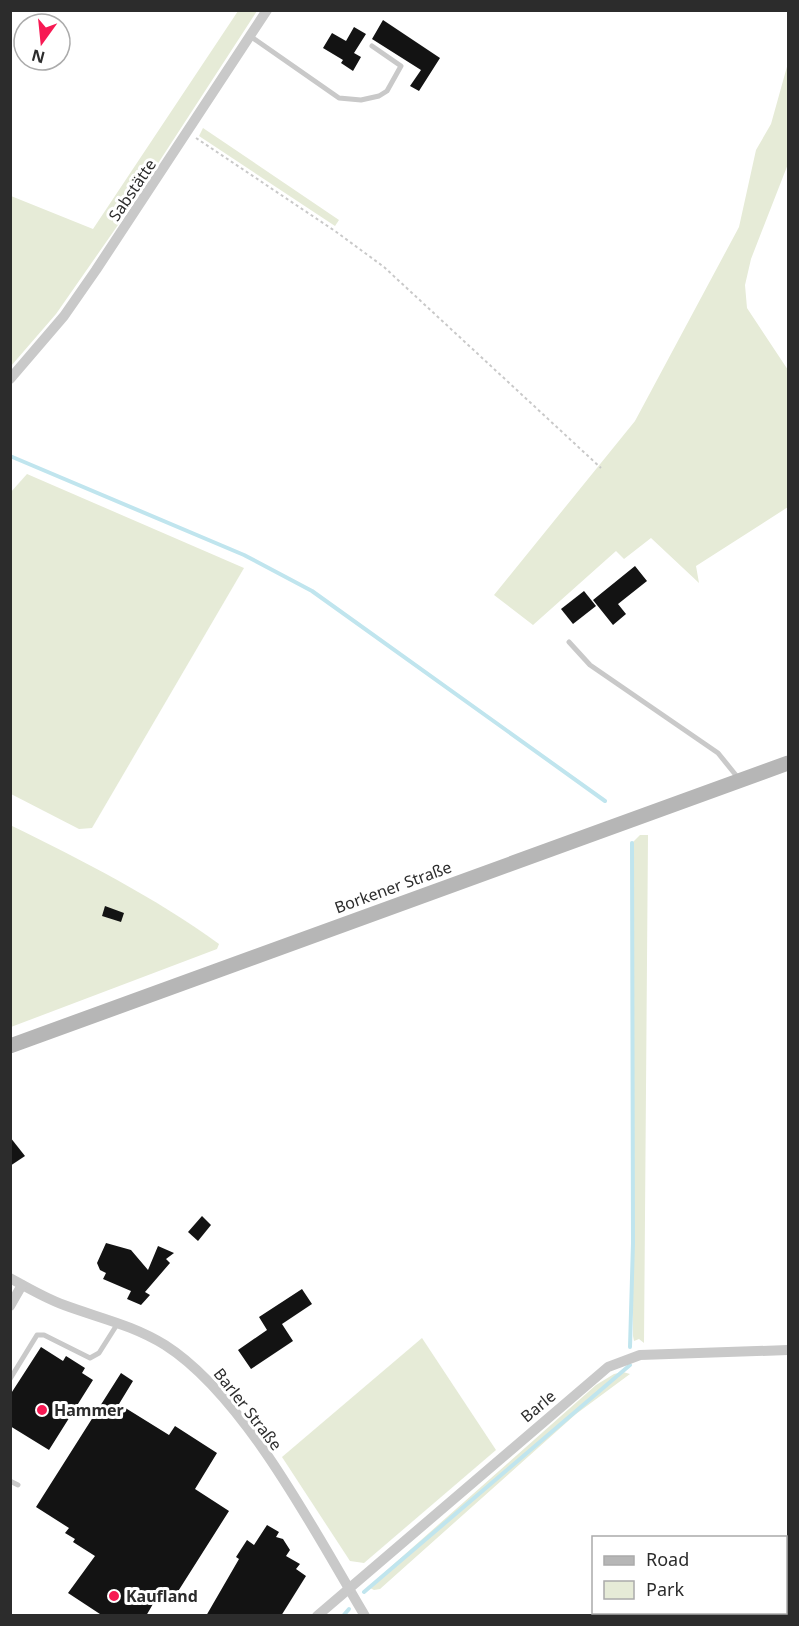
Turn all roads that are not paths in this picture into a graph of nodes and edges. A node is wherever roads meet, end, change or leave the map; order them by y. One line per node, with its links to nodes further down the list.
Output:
1 (267, 10): 2 (street, Sabstätte)
2 (250, 36): 3 (lane); 4 (street, Sabstätte)
3 (372, 46)
4 (10, 379)
5 (569, 642): 7 (lane)
6 (789, 763): 7 (main road, Borkener Straße)
7 (739, 781): 8 (main road, Borkener Straße)
8 (10, 1046)
9 (10, 1278): 10 (street, Barler Straße)
10 (22, 1285): 11 (street); 12 (street, Barler Straße)
11 (10, 1306)
12 (119, 1322): 14 (lane); 17 (street, Barler Straße)
13 (789, 1350): 17 (street, Barle)
14 (10, 1379)
15 (10, 1481): 16 (lane)
16 (18, 1485)
17 (348, 1587): 18 (street, Barle); 19 (street, Barler Straße)
18 (317, 1616)
19 (365, 1616)

